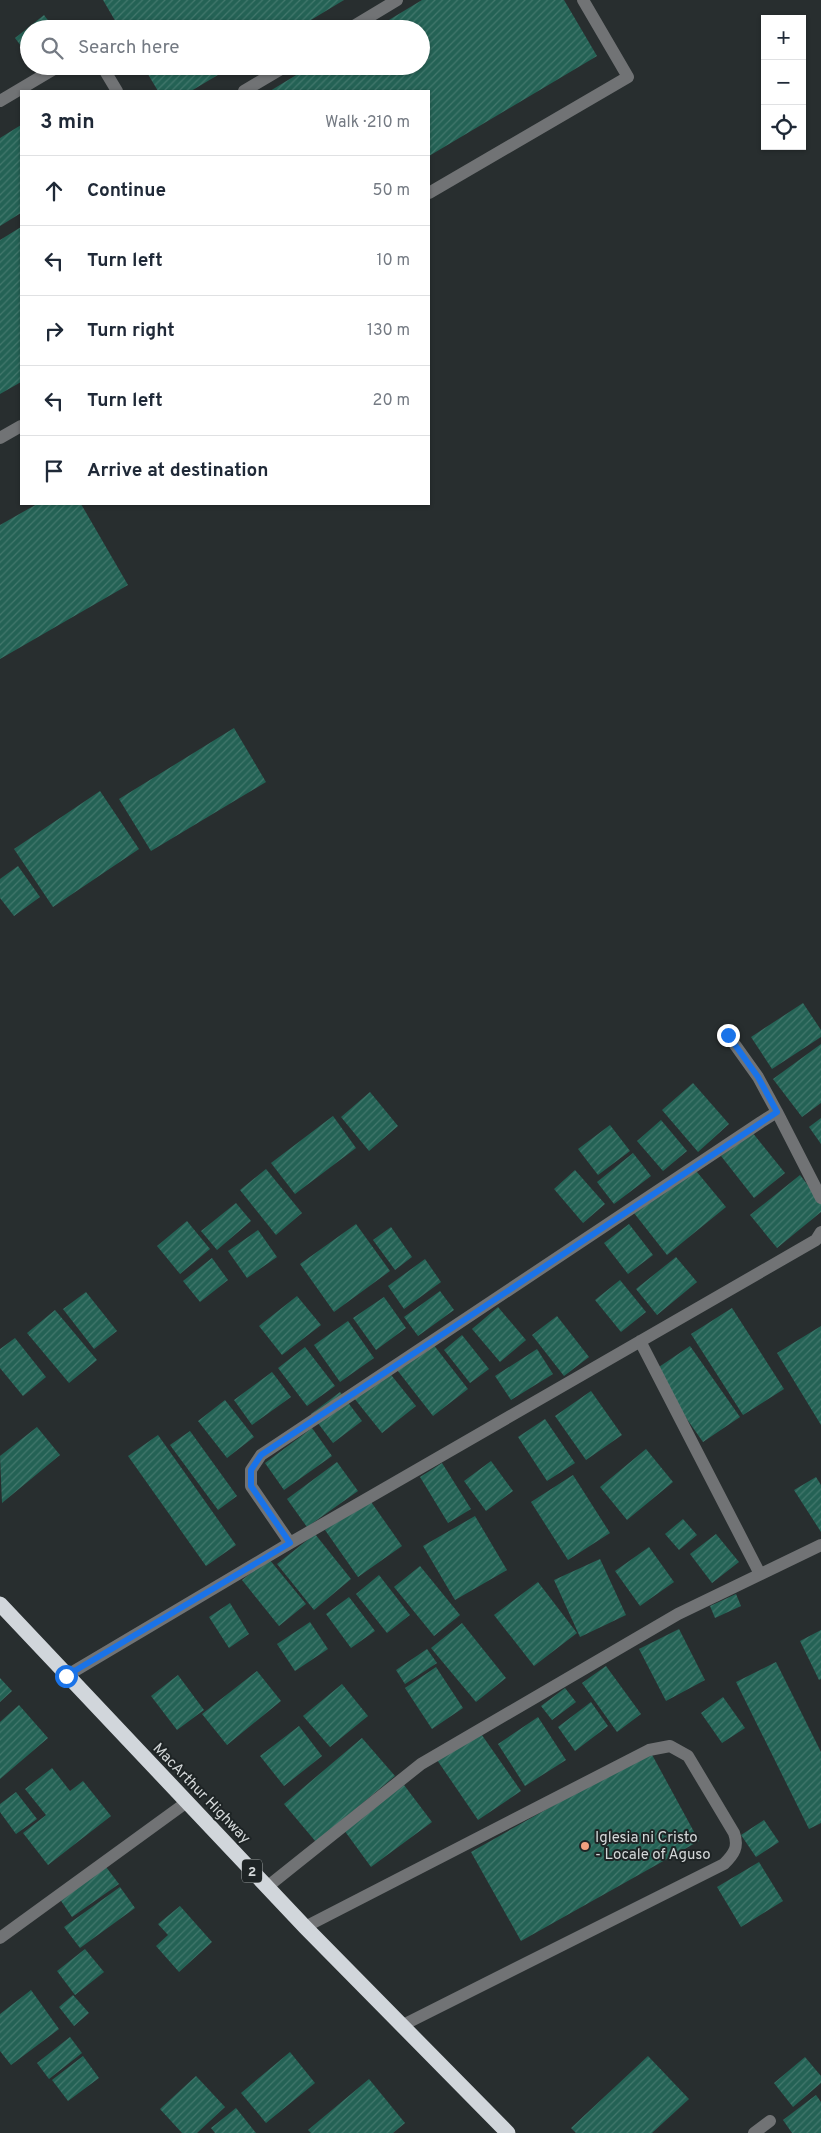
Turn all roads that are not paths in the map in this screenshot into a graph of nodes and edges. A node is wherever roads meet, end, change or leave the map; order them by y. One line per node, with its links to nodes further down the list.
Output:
1 (397, 0): 3 (street)
2 (583, 0): 10 (street)
3 (364, 20)
4 (43, 75): 9 (street)
5 (107, 75): 7 (street)
6 (271, 75): 8 (street)
7 (116, 90)
8 (246, 90)
9 (0, 100)
10 (430, 192)
11 (20, 427): 12 (street)
12 (0, 438)
13 (728, 1035): 14 (street)
14 (777, 1112): 15 (street); 18 (street)
15 (821, 1198)
16 (821, 1232): 17 (street)
17 (640, 1341): 18 (street); 20 (street)
18 (290, 1543): 22 (street)
19 (821, 1544): 20 (street)
20 (760, 1574): 24 (street)
21 (0, 1604): 22 (highway, MacArthur Highway / 2)
22 (66, 1676): 23 (highway, MacArthur Highway / 2)
23 (187, 1802): 24 (highway, MacArthur Highway / 2); 26 (street)
24 (267, 1887): 25 (highway, MacArthur Highway / 2)
25 (305, 1927): 27 (highway, MacArthur Highway / 2); 27 (street)
26 (0, 1938)
27 (403, 2025): 29 (highway, MacArthur Highway / 2)
28 (770, 2121): 30 (street)
29 (508, 2133)
30 (754, 2133)

